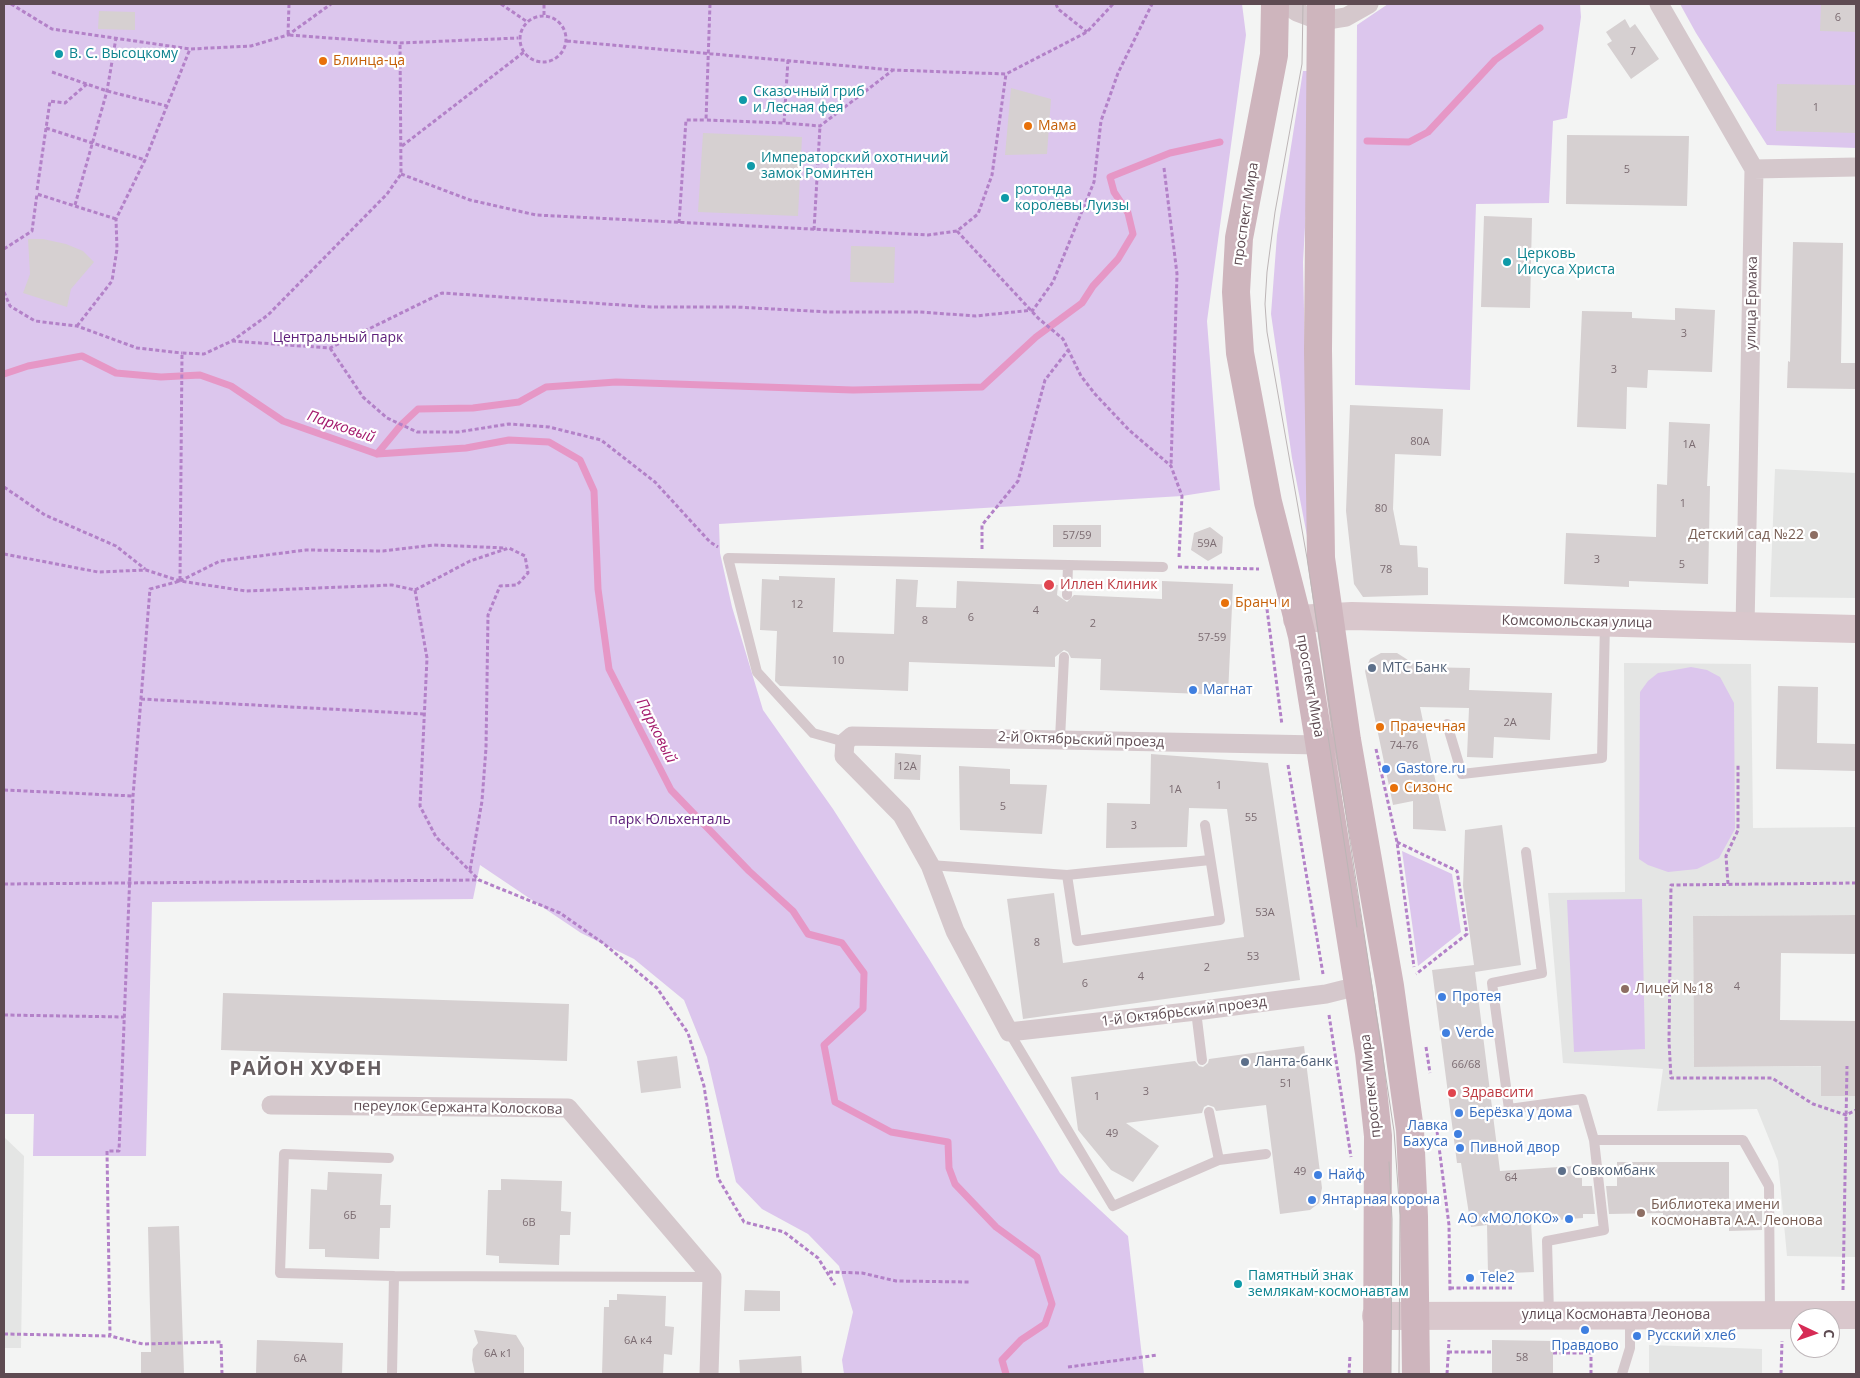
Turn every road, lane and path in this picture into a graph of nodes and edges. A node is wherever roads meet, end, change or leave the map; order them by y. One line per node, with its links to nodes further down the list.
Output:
1 (12, 4): 19 (path)
2 (289, 4): 18 (path)
3 (331, 4): 18 (path)
4 (501, 4): 16 (path)
5 (544, 4): 15 (path)
6 (710, 4): 25 (path)
7 (1056, 4): 17 (path)
8 (1112, 4): 17 (path)
9 (1152, 4): 52 (path)
10 (1275, 4): 73 (main road, проспект Мира)
11 (1285, 4): 14 (street)
12 (1370, 4): 14 (street)
13 (1659, 4): 42 (street)
14 (1321, 12): 72 (main road, проспект Мира)
15 (544, 15): 16 (path); 21 (path)
16 (526, 21): 20 (path)
17 (1087, 32): 29 (path)
18 (288, 35): 22 (path); 23 (path)
19 (116, 38): 23 (path); 31 (path)
20 (518, 38): 22 (path); 24 (path)
21 (567, 41): 24 (path); 25 (path)
22 (400, 43): 38 (path)
23 (190, 49): 32 (path)
24 (524, 52): 38 (path)
25 (709, 53): 26 (path); 33 (path)
26 (788, 60): 27 (path); 34 (path)
27 (893, 70): 29 (path); 35 (path)
28 (52, 72): 30 (path)
29 (1006, 74): 49 (path)
30 (88, 84): 31 (path); 36 (path)
31 (107, 91): 32 (path); 37 (path)
32 (167, 106): 39 (path)
33 (706, 120): 34 (path); 47 (path)
34 (784, 122): 35 (path)
35 (820, 126): 48 (path)
36 (46, 128): 37 (path); 44 (path)
37 (94, 142): 39 (path); 45 (path)
38 (402, 147): 43 (path)
39 (146, 160): 46 (path)
40 (1856, 167): 42 (street)
41 (1164, 168): 58 (path)
42 (1754, 169): 75 (street, улица Ермака)
43 (401, 174): 47 (path); 54 (path)
44 (37, 190)
45 (75, 205): 46 (path); 50 (path)
46 (116, 218): 53 (path)
47 (679, 223): 48 (path)
48 (814, 230): 49 (path)
49 (957, 230): 52 (path)
50 (4, 249)
51 (4, 292): 53 (path)
52 (1033, 310): 55 (path); 56 (path)
53 (78, 326): 57 (path)
54 (232, 341): 55 (path); 57 (path)
55 (330, 348): 63 (path)
56 (1069, 348): 58 (path); 64 (path)
57 (182, 353): 69 (path)
58 (1172, 466): 62 (path)
59 (4, 487): 68 (path)
60 (510, 548): 69 (path); 70 (path); 93 (path)
61 (4, 554): 68 (path)
62 (1179, 557)
63 (739, 558): 64 (lane); 82 (lane)
64 (982, 563): 65 (lane)
65 (1068, 565): 66 (lane); 71 (lane)
66 (1164, 567): 67 (path)
67 (1262, 569)
68 (146, 570): 69 (path)
69 (180, 581): 70 (path); 78 (path)
70 (415, 590): 79 (path)
71 (1066, 595)
72 (1328, 617): 73 (main road, Комсомольская улица); 74 (main road, Комсомольская улица); 132 (main road, проспект Мира)
73 (1297, 619): 83 (main road, проспект Мира)
74 (1605, 622): 75 (main road, Комсомольская улица); 80 (lane)
75 (1745, 627): 76 (main road, Комсомольская улица)
76 (1856, 629)
77 (1064, 657): 81 (lane)
78 (141, 699): 79 (path); 87 (path)
79 (423, 714): 93 (path)
80 (1447, 724)
81 (1060, 739): 82 (street, 2-й Октябрьский проезд); 83 (street, 2-й Октябрьский проезд)
82 (845, 742): 92 (street)
83 (1320, 745): 102 (main road, проспект Мира)
84 (1376, 747): 89 (path)
85 (1738, 764): 99 (path)
86 (4, 790): 87 (path)
87 (133, 796): 96 (path)
88 (1205, 825): 91 (lane)
89 (1397, 842): 100 (path); 100 (path)
90 (1526, 852): 116 (lane)
91 (1210, 860): 94 (lane); 94 (lane)
92 (930, 865): 94 (lane); 106 (street)
93 (470, 870): 95 (path)
94 (1067, 875)
95 (479, 880): 96 (path); 120 (path)
96 (130, 883): 98 (path); 105 (path)
97 (1856, 883): 99 (path)
98 (4, 884)
99 (1728, 884): 114 (path)
100 (1416, 974): 101 (path)
101 (1417, 984)
102 (1358, 986): 103 (street, 1-й Октябрьский проезд); 131 (main road, проспект Мира)
103 (1196, 1011): 106 (street, 1-й Октябрьский проезд); 108 (lane)
104 (4, 1015): 105 (path)
105 (124, 1017): 134 (path)
106 (1009, 1032): 119 (lane)
107 (1426, 1042): 110 (path)
108 (1202, 1060)
109 (1847, 1066): 114 (path)
110 (1431, 1080)
111 (271, 1105): 122 (street, переулок Сержанта Колоскова)
112 (1856, 1110): 114 (path)
113 (1209, 1112): 119 (lane)
114 (1846, 1115): 125 (path)
115 (1437, 1128): 126 (path)
116 (1594, 1140): 127 (lane); 129 (lane)
117 (1266, 1154): 119 (lane)
118 (389, 1158): 121 (lane)
119 (1219, 1160)
120 (829, 1272): 123 (path); 124 (path)
121 (394, 1276): 122 (lane); 144 (lane)
122 (712, 1277): 145 (street)
123 (969, 1282)
124 (836, 1285)
125 (1843, 1288)
126 (1450, 1315): 127 (main road, улица Космонавта Леонова); 132 (main road, улица Космонавта Леонова); 137 (path)
127 (1549, 1315): 128 (main road, улица Космонавта Леонова)
128 (1630, 1315): 129 (main road, улица Космонавта Леонова); 150 (lane)
129 (1770, 1315): 130 (main road, улица Космонавта Леонова)
130 (1856, 1315)
131 (1376, 1316): 132 (main road, улица Космонавта Леонова); 146 (main road, проспект Мира)
132 (1414, 1316): 147 (main road, проспект Мира)
133 (4, 1334): 134 (path)
134 (110, 1336): 143 (path)
135 (1591, 1336): 140 (path)
136 (1782, 1341): 151 (path)
137 (1448, 1352): 138 (path); 148 (path)
138 (1492, 1352)
139 (1553, 1353): 140 (path)
140 (1591, 1353): 149 (path)
141 (1158, 1355): 142 (path)
142 (1068, 1367)
143 (222, 1374)
144 (392, 1374)
145 (709, 1374)
146 (1377, 1374)
147 (1416, 1374)
148 (1447, 1374)
149 (1591, 1374)
150 (1622, 1374)
151 (1781, 1374)

